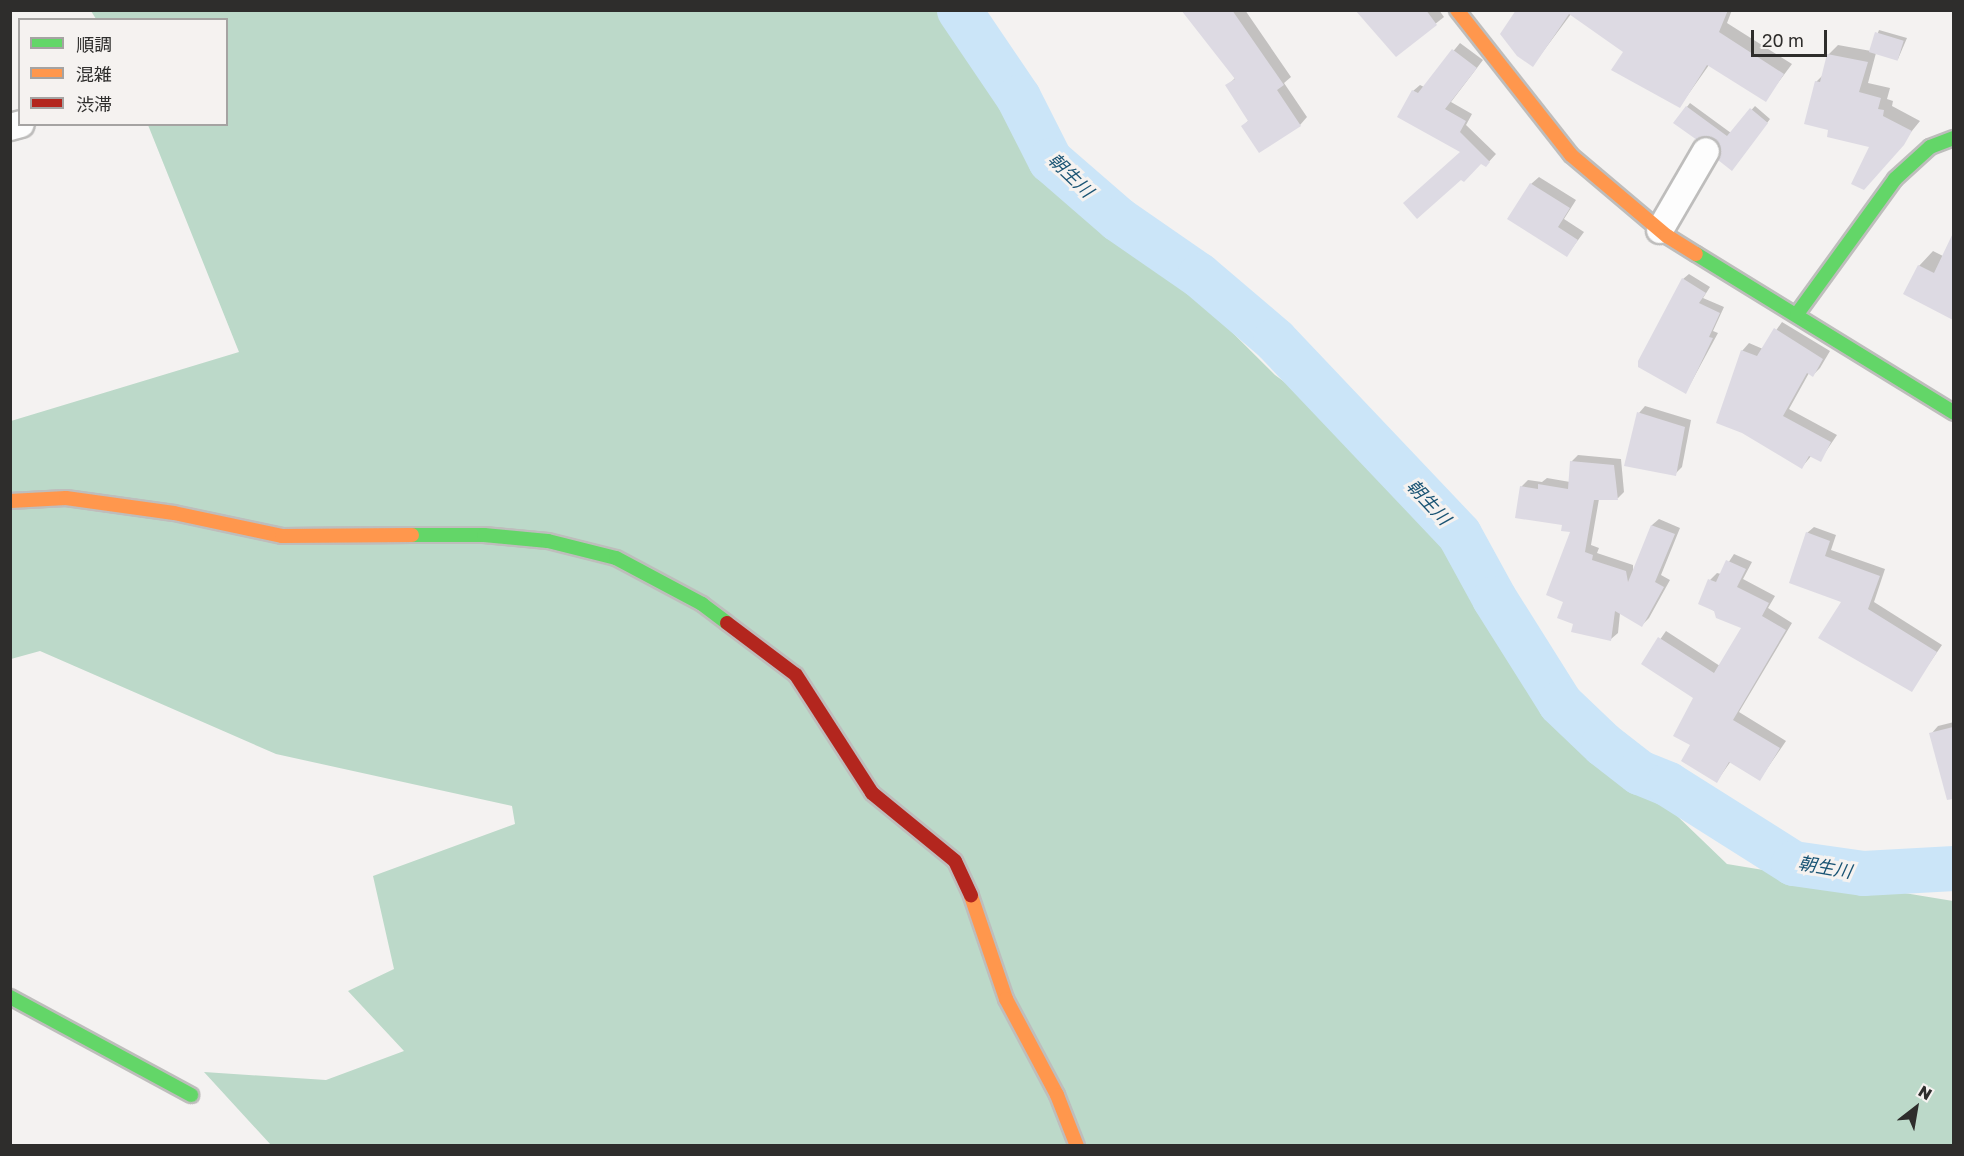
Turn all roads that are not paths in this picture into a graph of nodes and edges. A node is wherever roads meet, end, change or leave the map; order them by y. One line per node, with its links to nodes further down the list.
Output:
1 (1457, 10): 4 (street)
2 (1953, 138): 5 (street)
3 (1706, 151): 4 (street)
4 (1660, 230): 5 (street)
5 (1797, 314): 6 (street)
6 (1953, 413)
7 (10, 501): 10 (street)
8 (10, 997): 9 (street)
9 (191, 1095)
10 (1077, 1146)

